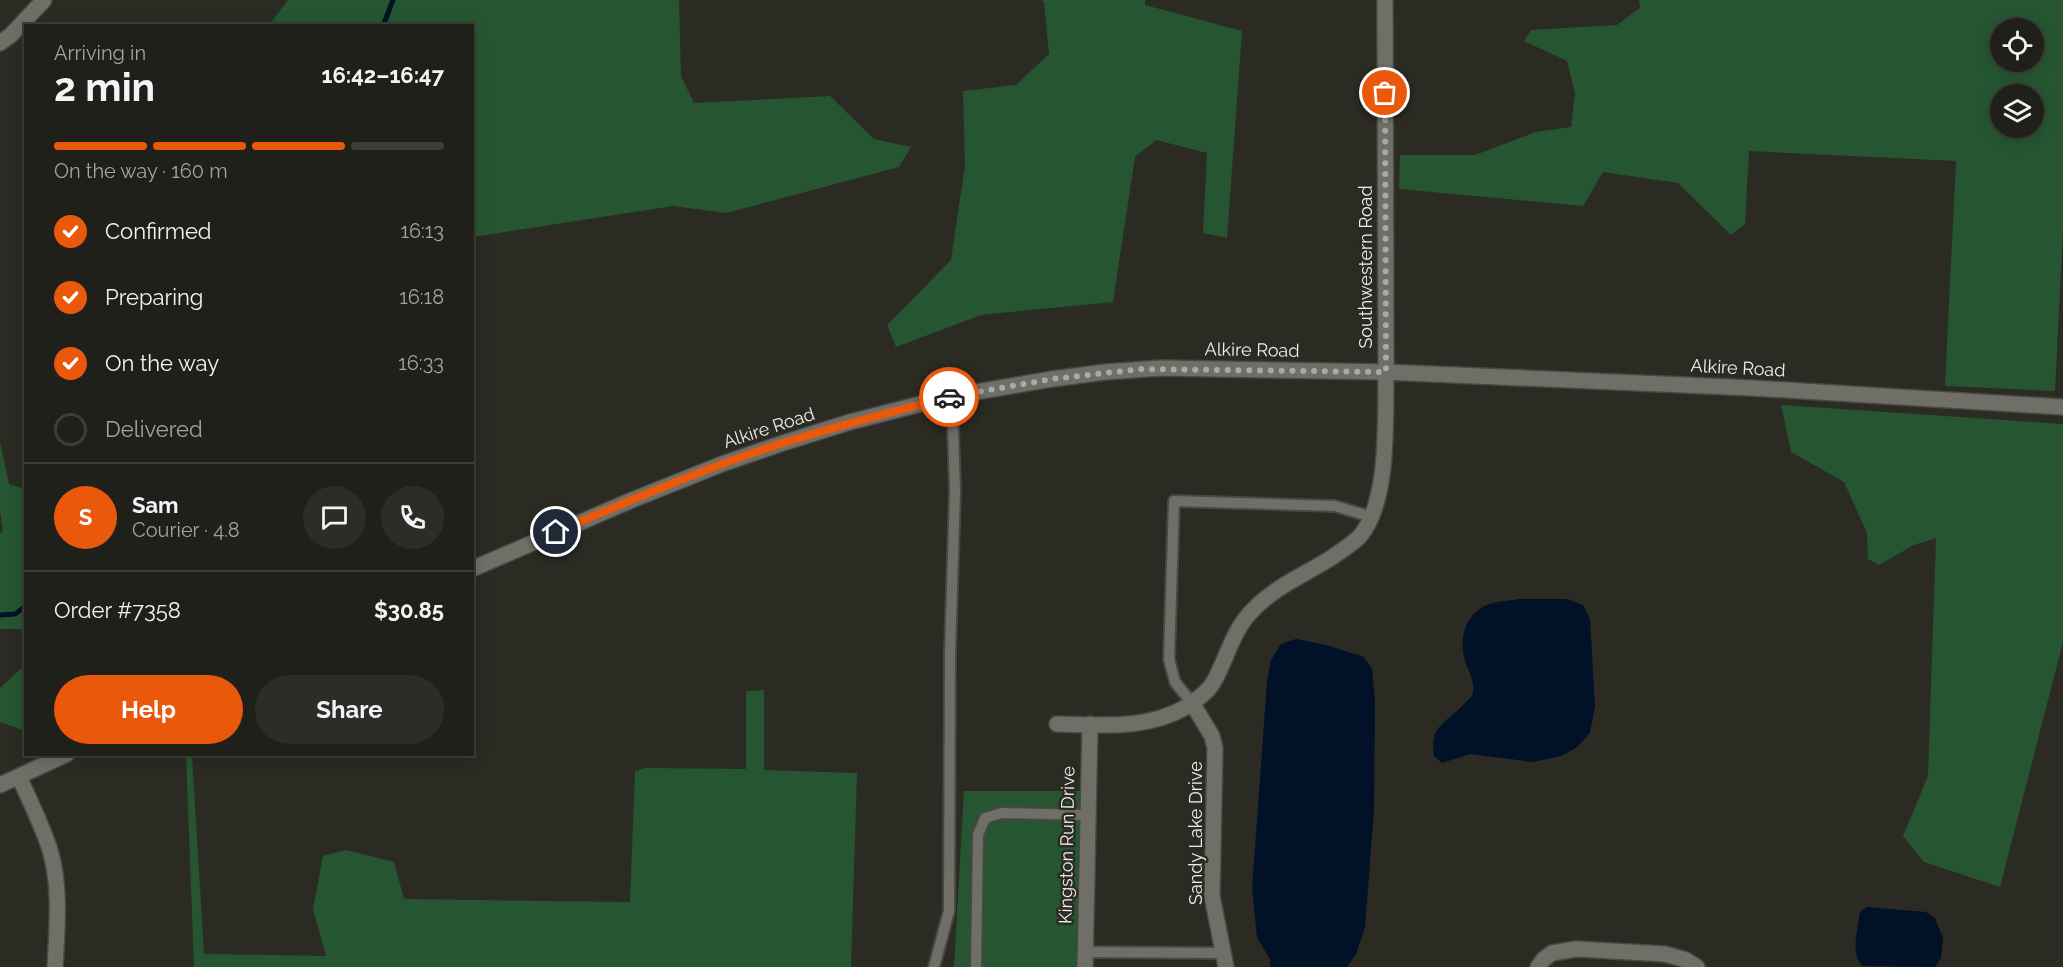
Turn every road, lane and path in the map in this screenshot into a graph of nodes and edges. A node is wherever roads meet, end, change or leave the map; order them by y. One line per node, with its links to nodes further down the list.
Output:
1 (44, 0): 3 (street)
2 (1385, 0): 4 (street, Southwestern Road)
3 (0, 43)
4 (1386, 372): 5 (street, Alkire Road); 6 (street, Alkire Road); 7 (street, Southwestern Road)
5 (952, 396): 8 (street, Alkire Road); 20 (lane)
6 (2063, 407)
7 (1372, 517): 9 (street, Southwestern Road); 9 (lane)
8 (474, 568)
9 (1192, 703): 11 (street, Southwestern Road); 17 (street, Sandy Lake Drive)
10 (1057, 724): 11 (street, Southwestern Road)
11 (1090, 724): 15 (street, Kingston Run Drive)
12 (63, 756): 13 (street)
13 (19, 777): 14 (street); 19 (street)
14 (0, 785)
15 (1087, 816): 16 (street, Kingston Run Drive); 21 (lane)
16 (1085, 959): 17 (lane)
17 (1224, 960)
18 (1541, 963): 22 (street)
19 (55, 967)
20 (934, 967)
21 (976, 967)
22 (1697, 967)

